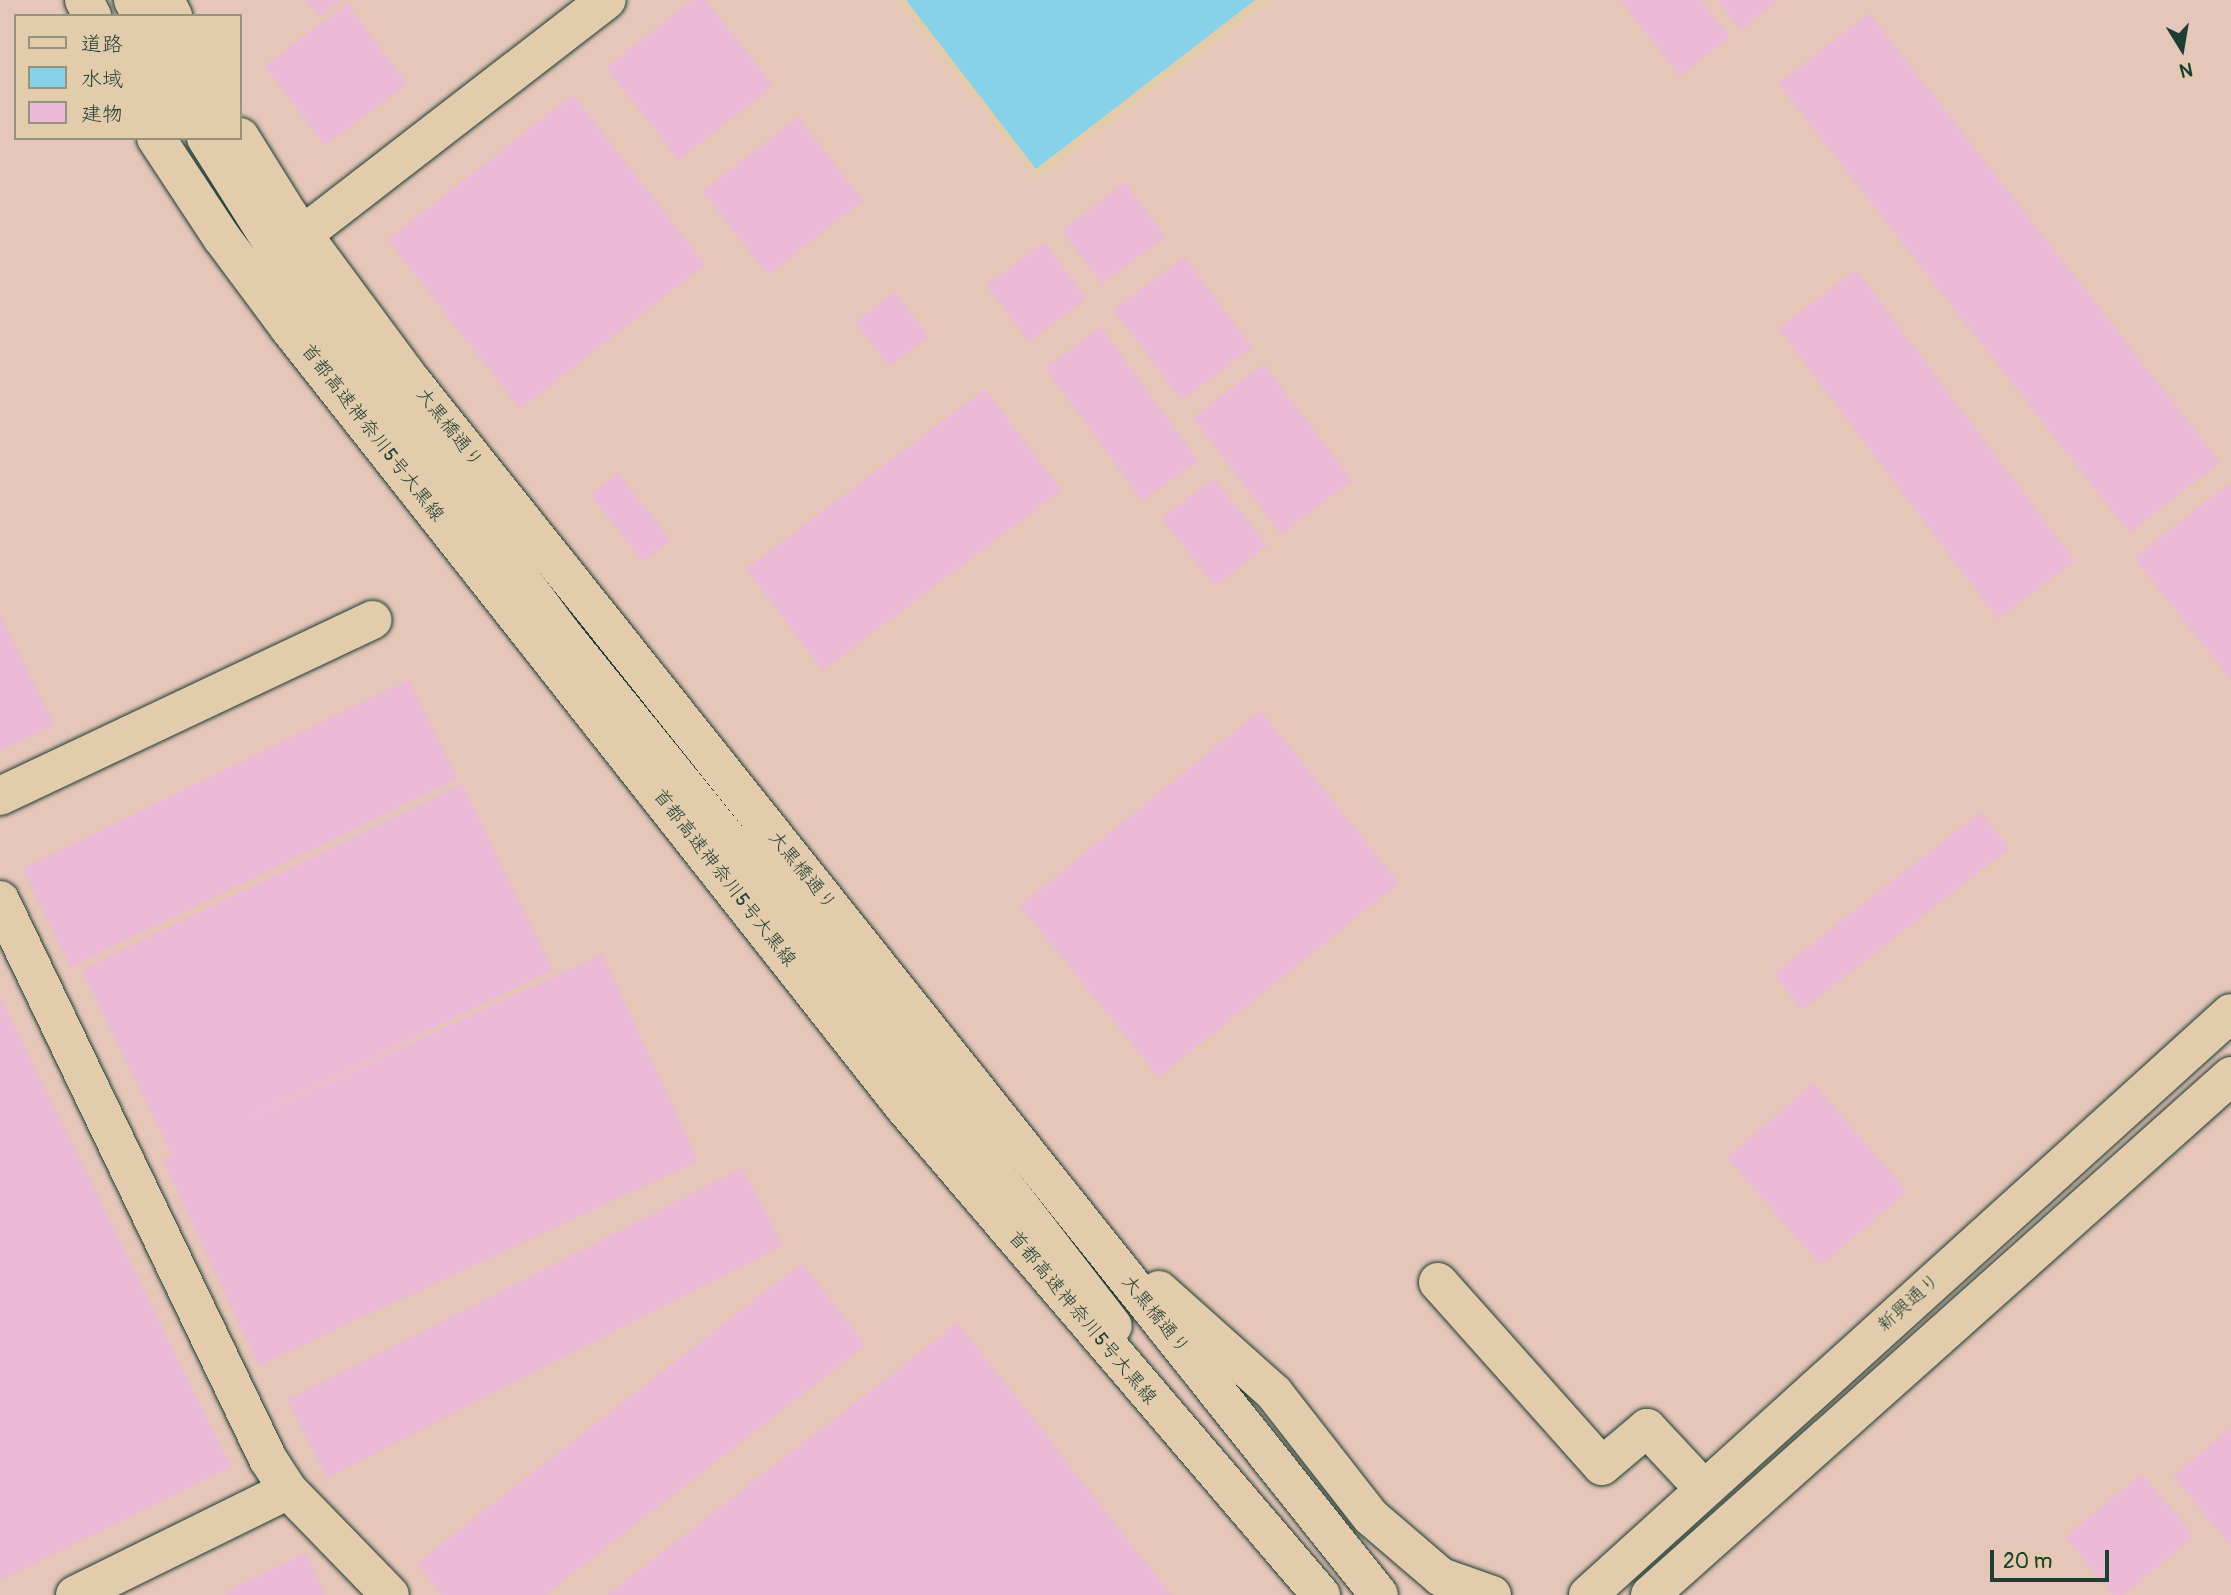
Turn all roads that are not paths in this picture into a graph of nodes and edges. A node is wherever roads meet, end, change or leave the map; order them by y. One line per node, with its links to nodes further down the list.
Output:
1 (607, 0): 6 (main road)
2 (137, 140): 18 (main road, 首都高速神奈川5号大黒線)
3 (157, 140): 19 (main road, 首都高速神奈川5号大黒線)
4 (208, 140): 6 (main road, 大黒橋通り)
5 (241, 140): 6 (main road, 大黒橋通り)
6 (290, 243): 12 (main road, 大黒橋通り); 19 (main road, 大黒橋通り)
7 (373, 620): 8 (main road)
8 (0, 796)
9 (0, 900): 15 (main road)
10 (2231, 1013): 14 (main road, 新興通り)
11 (2231, 1076): 23 (main road)
12 (1079, 1219): 20 (main road, 大黒橋通り); 21 (main road)
13 (1438, 1282): 14 (main road)
14 (1703, 1488): 22 (main road, 新興通り)
15 (288, 1490): 16 (main road); 17 (main road)
16 (75, 1595)
17 (390, 1595)
18 (1289, 1595)
19 (1321, 1595)
20 (1380, 1595)
21 (1492, 1595)
22 (1588, 1595)
23 (1650, 1595)

